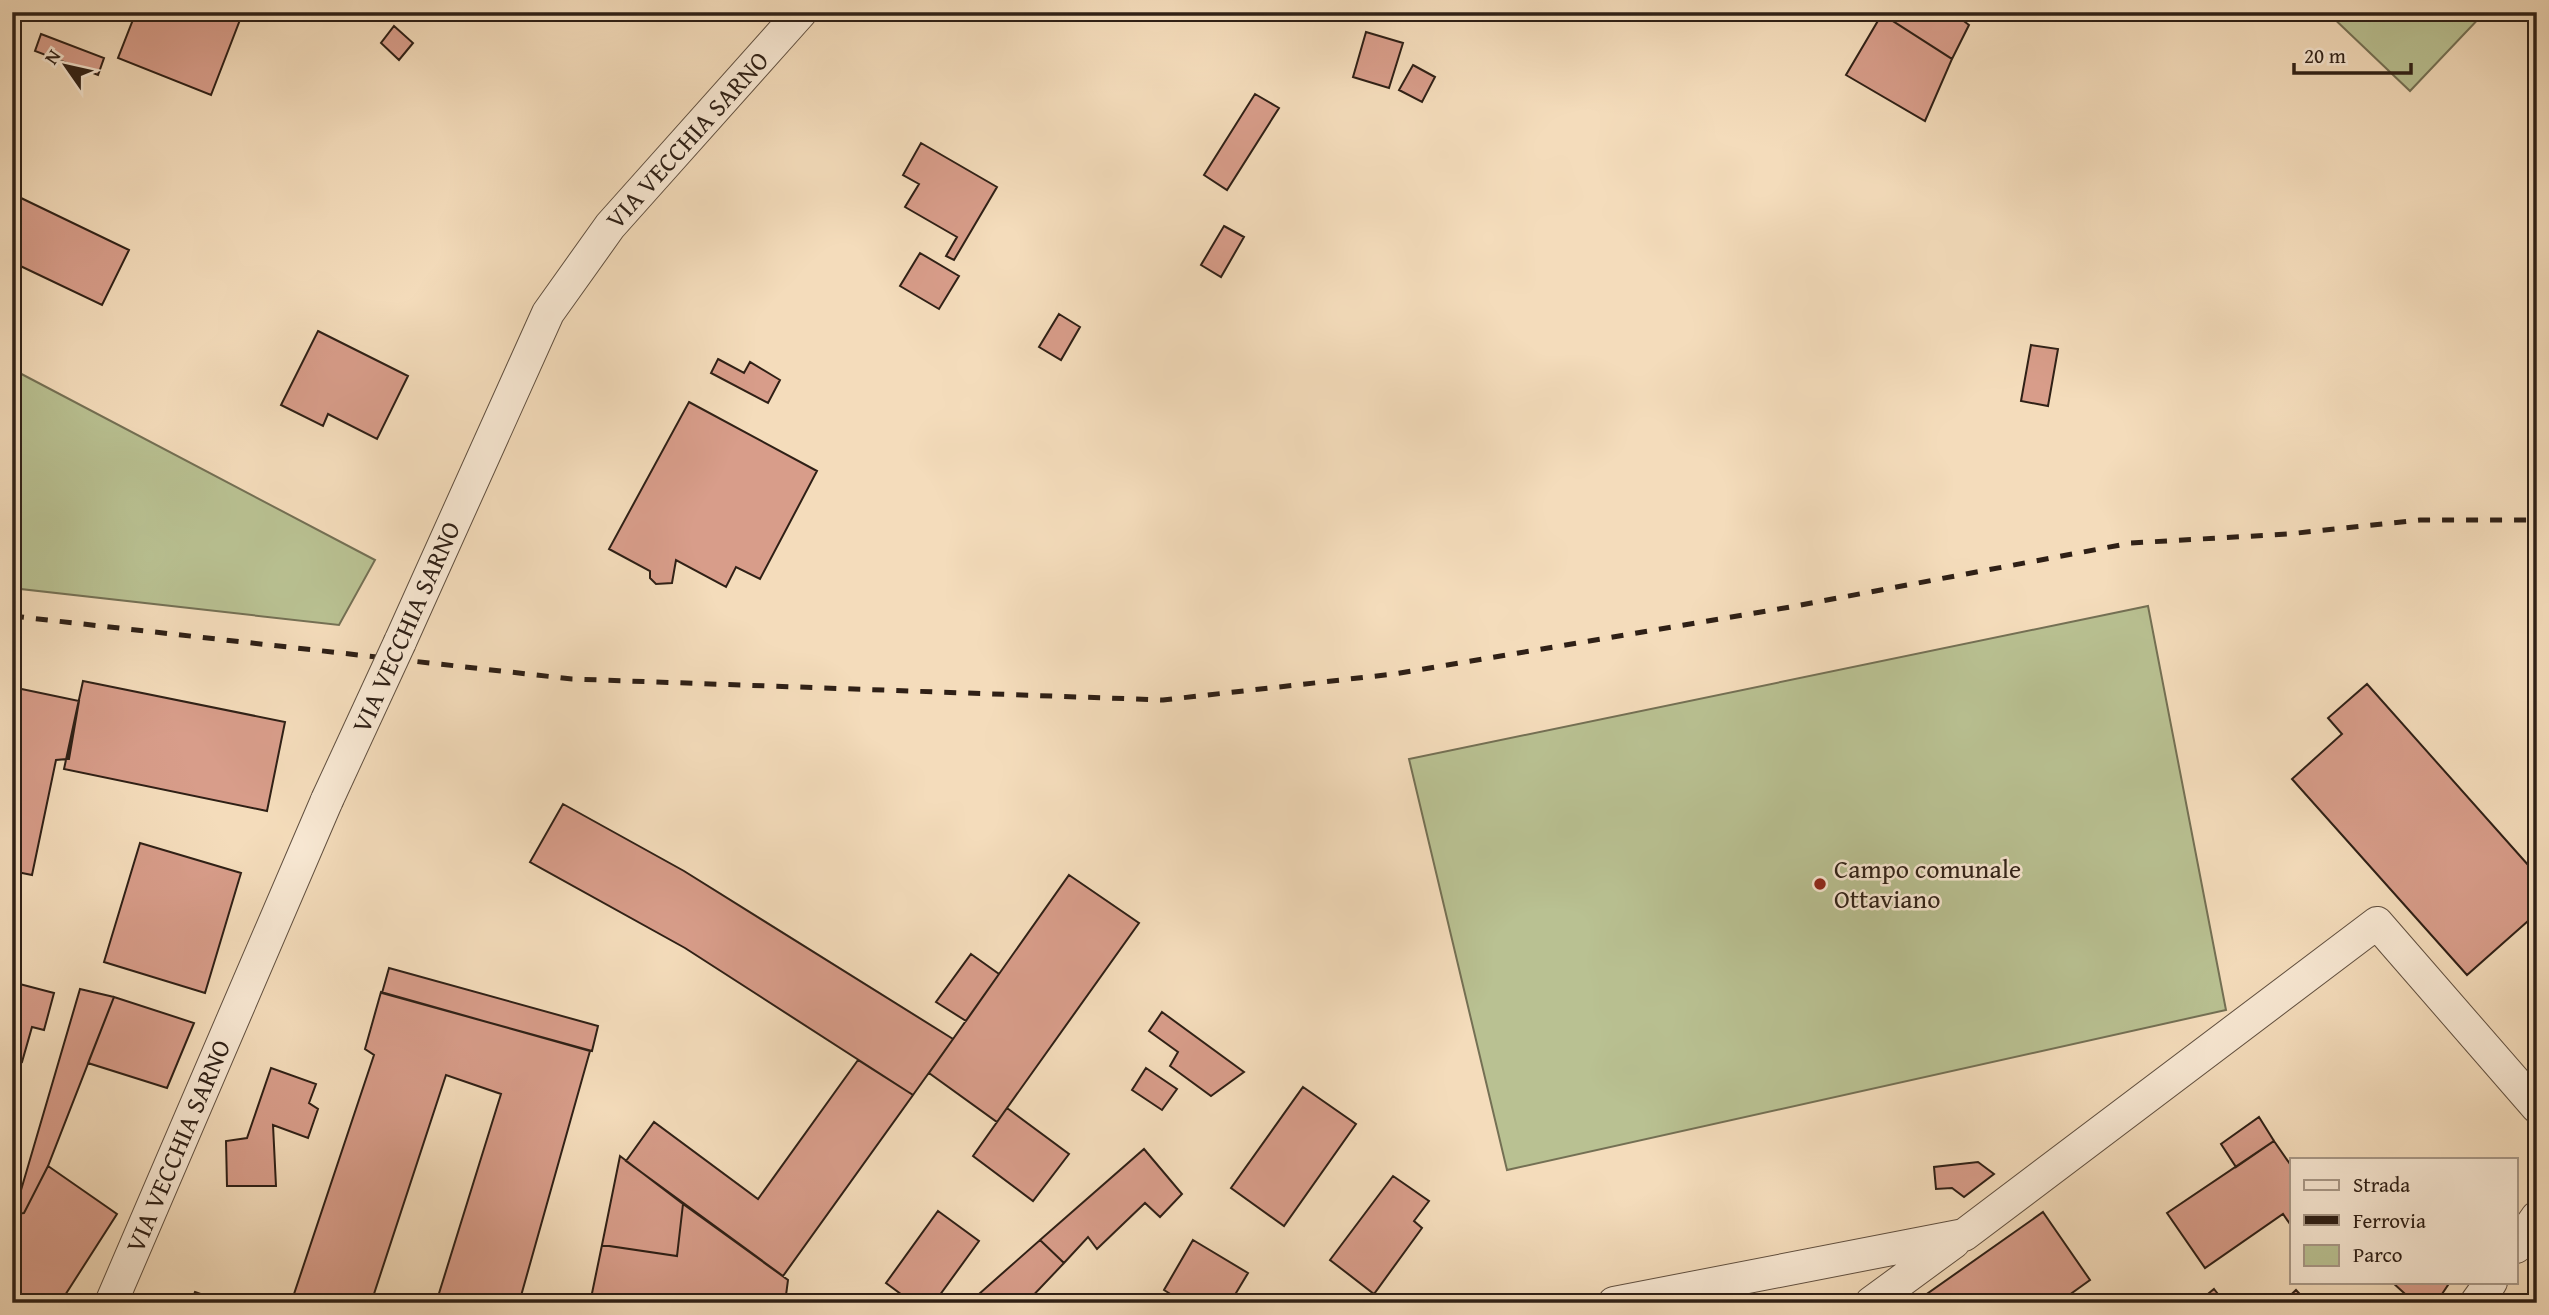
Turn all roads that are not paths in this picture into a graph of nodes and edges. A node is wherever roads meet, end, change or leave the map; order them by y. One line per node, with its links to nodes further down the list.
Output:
1 (801, 12): 7 (street, VIA VECCHIA SARNO, bridge)
2 (2537, 1107): 4 (street)
3 (2537, 1217): 5 (street)
4 (1964, 1235): 8 (street); 9 (street)
5 (2518, 1244)
6 (2490, 1284): 10 (street)
7 (111, 1303)
8 (1614, 1303)
9 (1871, 1303)
10 (2476, 1303)

